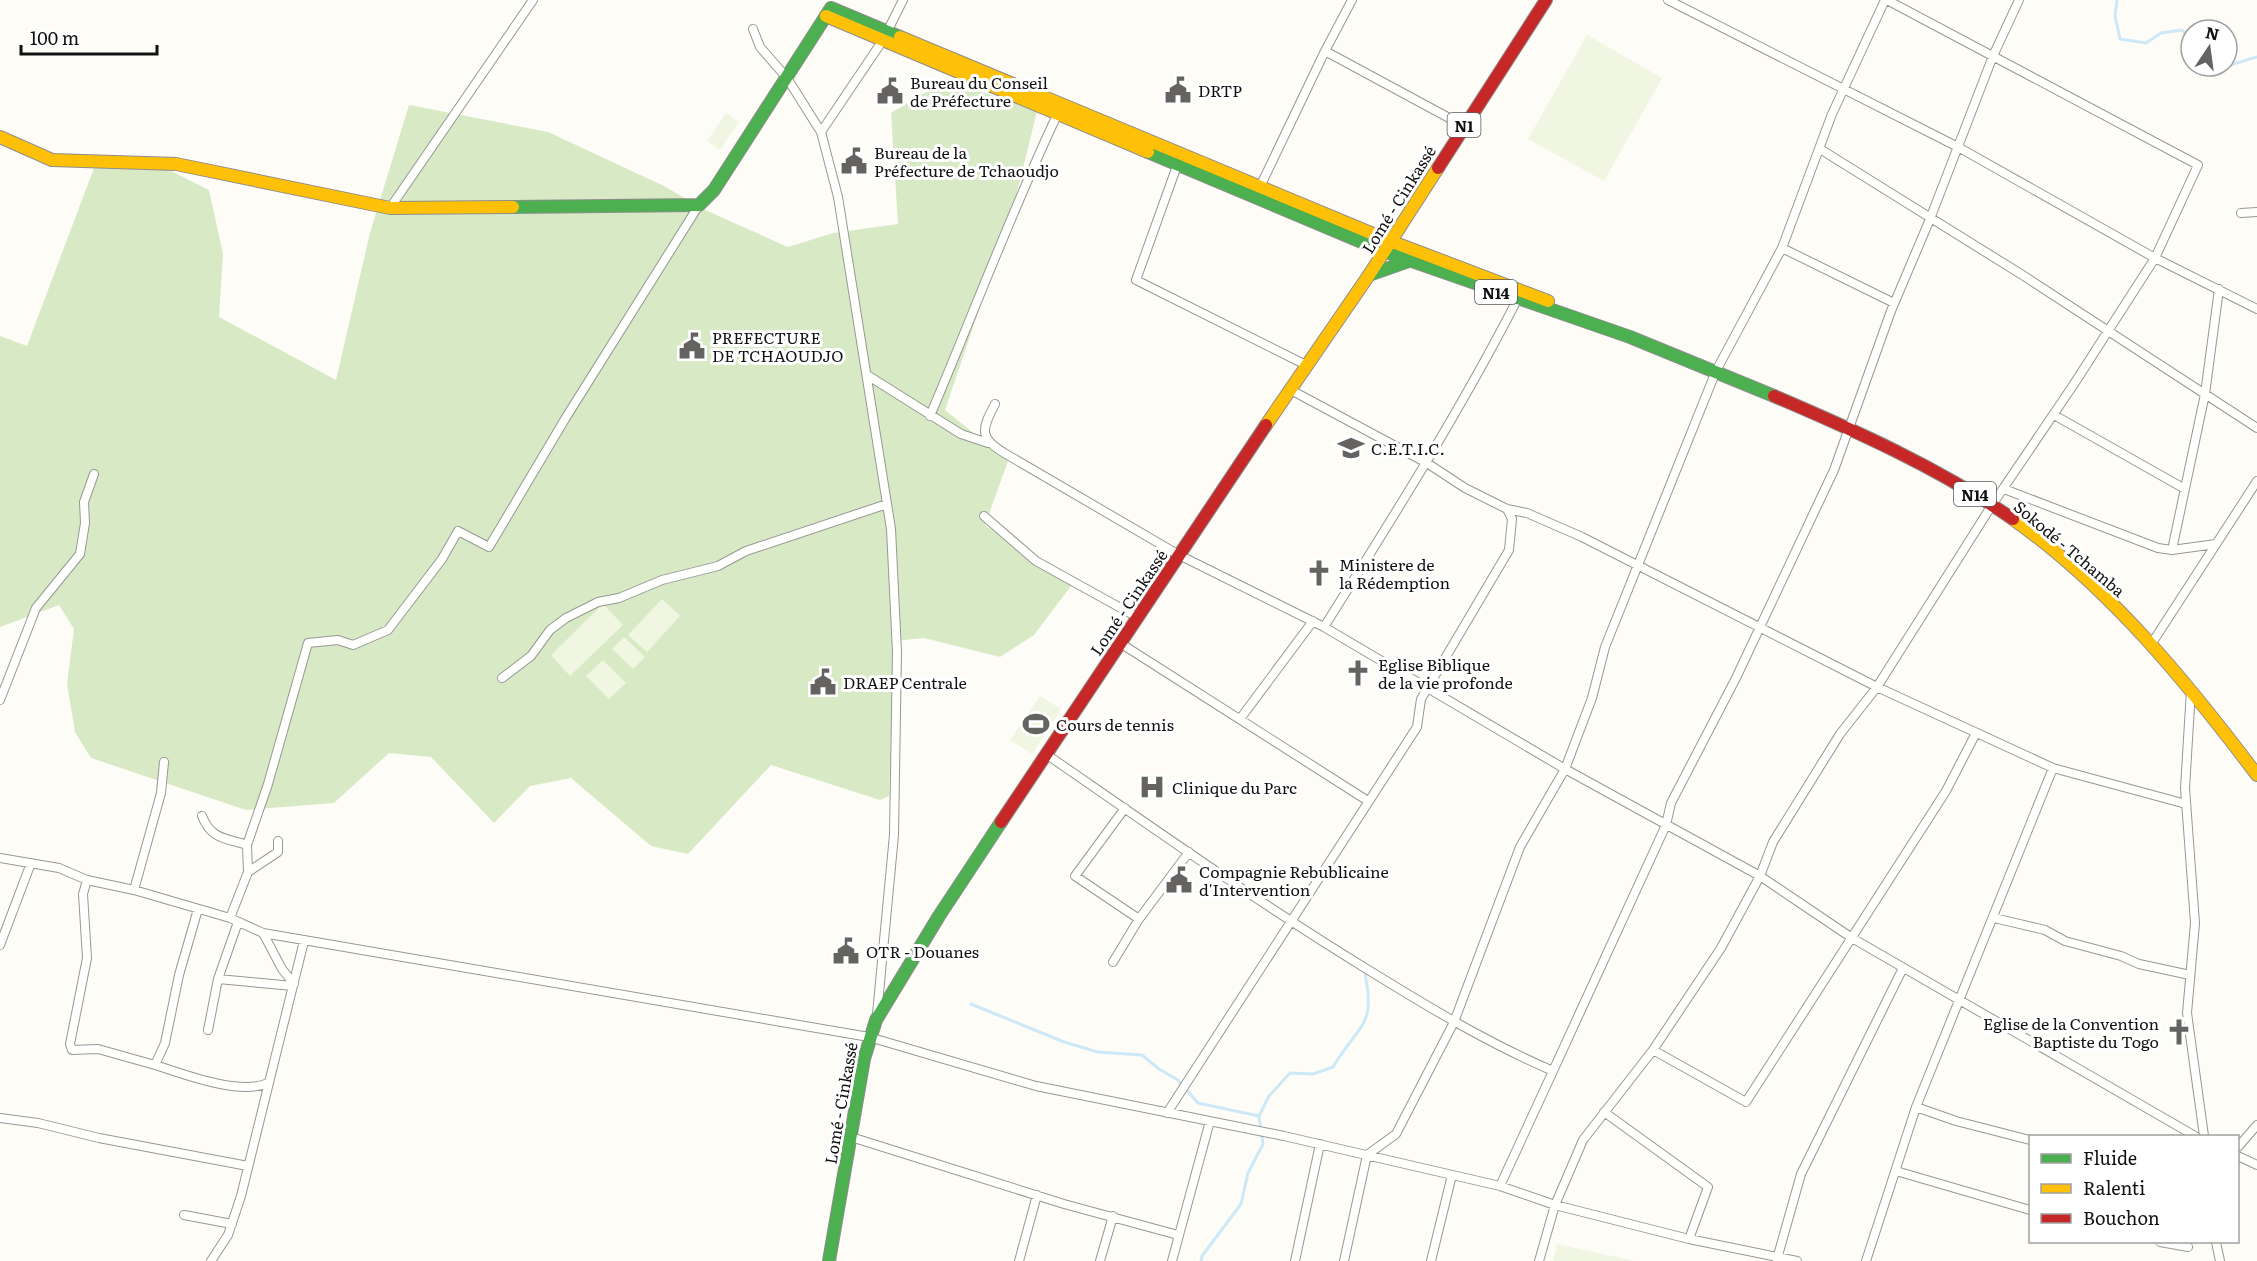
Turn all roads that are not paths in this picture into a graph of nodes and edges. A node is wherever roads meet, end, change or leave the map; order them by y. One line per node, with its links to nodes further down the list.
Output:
1 (533, 0): 24 (street)
2 (903, 0): 10 (street)
3 (1352, 0): 11 (street)
4 (1668, 0): 14 (street)
5 (1886, 0): 12 (street); 14 (street)
6 (2019, 0): 12 (street)
7 (1540, 3): 16 (main road, Lomé - Cinkassé / N1)
8 (831, 8): 10 (main road); 13 (main road)
9 (753, 29): 13 (street)
10 (885, 36): 15 (main road); 17 (street); 22 (main road)
11 (1325, 51): 16 (street); 22 (street)
12 (1993, 56): 19 (street); 30 (street)
13 (787, 78): 17 (street); 23 (main road)
14 (1843, 90): 19 (street); 20 (street)
15 (1058, 113): 21 (main road); 46 (street)
16 (1464, 126): 28 (main road, Lomé - Cinkassé / N1)
17 (821, 132): 41 (street)
18 (0, 137): 24 (main road)
19 (1958, 147): 27 (street); 30 (street)
20 (1820, 149): 27 (street); 29 (street)
21 (1178, 163): 22 (main road); 39 (street)
22 (1258, 191): 28 (main road)
23 (699, 205): 24 (main road); 87 (street)
24 (390, 208)
25 (2257, 212): 26 (street)
26 (2241, 213)
27 (1930, 219): 35 (street); 38 (street)
28 (1387, 246): 31 (main road, Sokodé - Tchamba / N14); 32 (main road, Lomé - Cinkassé / N1); 37 (main road, Sokodé - Tchamba / N14)
29 (1782, 248): 35 (street); 40 (street)
30 (2155, 258): 33 (street); 38 (street)
31 (1410, 261): 32 (main road); 34 (main road, Sokodé - Tchamba / N14)
32 (1369, 275): 39 (main road, Lomé - Cinkassé / N1)
33 (2219, 289): 36 (street); 43 (street)
34 (1517, 300): 37 (main road, Sokodé - Tchamba / N14); 50 (street)
35 (1894, 303): 47 (street)
36 (2257, 309)
37 (1610, 330): 40 (main road, Sokodé - Tchamba / N14)
38 (2107, 332): 43 (street); 45 (street)
39 (1306, 364): 42 (main road, Lomé - Cinkassé / N1)
40 (1716, 371): 47 (main road, Sokodé - Tchamba / N14); 62 (street)
41 (867, 375): 46 (street); 55 (street)
42 (1289, 389): 50 (street); 61 (main road, Lomé - Cinkassé / N1)
43 (2205, 394): 48 (street); 54 (street)
44 (995, 404): 49 (street)
45 (2054, 415): 53 (street); 54 (street)
46 (930, 416): 49 (street)
47 (1847, 427): 56 (main road, Sokodé - Tchamba / N14); 66 (street)
48 (2257, 428)
49 (988, 443): 61 (street)
50 (1427, 464): 57 (street); 65 (street)
51 (94, 474): 73 (street)
52 (2257, 481): 59 (street)
53 (2004, 489): 56 (street); 60 (street)
54 (2186, 489): 60 (street)
55 (887, 504): 69 (street); 112 (street)
56 (1992, 505): 68 (main road, Sokodé - Tchamba / N14); 70 (street)
57 (1507, 509): 62 (street); 71 (street)
58 (984, 516): 63 (street)
59 (2216, 544): 60 (street); 68 (street)
60 (2172, 550)
61 (1179, 555): 63 (main road, Lomé - Cinkassé / N1); 64 (street)
62 (1636, 566): 66 (street); 79 (street)
63 (1137, 617): 67 (main road, Lomé - Cinkassé / N1)
64 (1313, 621): 65 (street); 74 (street)
65 (1324, 627): 71 (street)
66 (1759, 629): 70 (street); 85 (street)
67 (1120, 643): 74 (street); 76 (main road, Lomé - Cinkassé / N1)
68 (2152, 643): 72 (main road, Sokodé - Tchamba / N14)
69 (502, 678)
70 (1877, 687): 75 (street); 92 (street)
71 (1427, 689): 79 (street); 81 (street)
72 (2191, 690): 80 (main road, Sokodé - Tchamba / N14); 82 (street)
73 (0, 700)
74 (1240, 720): 81 (street)
75 (1976, 733): 78 (street); 103 (street)
76 (1046, 754): 83 (street); 112 (main road, Lomé - Cinkassé / N1)
77 (164, 762): 94 (street)
78 (2053, 768): 82 (street); 99 (street)
79 (1565, 770): 85 (street); 113 (street)
80 (2257, 775)
81 (1368, 801): 101 (street)
82 (2186, 804): 108 (street)
83 (1125, 808): 88 (street); 98 (street)
84 (202, 816): 87 (street)
85 (1666, 825): 92 (street); 118 (street)
86 (278, 841): 91 (street)
87 (247, 845): 91 (street)
88 (1189, 852): 98 (street); 101 (street)
89 (0, 858): 90 (street)
90 (31, 864): 93 (street); 97 (street)
91 (248, 872): 100 (street)
92 (1761, 876): 103 (street); 116 (street)
93 (87, 880): 94 (street); 117 (street)
94 (134, 890): 95 (street)
95 (198, 909): 100 (street); 117 (street)
96 (0, 913): 97 (street)
97 (11, 915): 105 (street)
98 (1139, 918): 106 (street)
99 (1994, 918): 108 (street); 111 (street)
100 (234, 920): 102 (street); 109 (street)
101 (1289, 921): 113 (street); 122 (street)
102 (263, 933): 104 (street); 110 (street)
103 (1852, 938): 107 (street); 116 (street)
104 (304, 941): 110 (street); 115 (street)
105 (0, 945)
106 (1113, 962)
107 (1903, 968): 111 (street); 150 (street)
108 (2190, 975): 127 (street)
109 (218, 979): 110 (street); 114 (street)
110 (294, 985): 119 (street)
111 (1958, 1001): 120 (street); 126 (street)
112 (876, 1020): 115 (main road, Lomé - Cinkassé / N1)
113 (1454, 1022): 118 (street); 132 (street)
114 (208, 1030)
115 (869, 1037): 122 (street); 128 (main road, Lomé - Cinkassé / N1)
116 (1653, 1050): 121 (street)
117 (155, 1065): 119 (street)
118 (1553, 1071): 138 (street)
119 (268, 1083): 135 (street)
120 (1916, 1107): 129 (street); 136 (street)
121 (1604, 1112): 140 (street); 146 (street)
122 (1167, 1113): 124 (street)
123 (0, 1118): 135 (street)
124 (1210, 1121): 130 (street); 145 (street)
125 (2257, 1125): 131 (street)
126 (2192, 1135)
127 (2204, 1135)
128 (851, 1137): 139 (street); 152 (main road, Lomé - Cinkassé / N1)
129 (2029, 1139)
130 (1320, 1144): 132 (street); 156 (street)
131 (2239, 1146)
132 (1367, 1155): 137 (street); 157 (street)
133 (2239, 1156): 134 (street)
134 (2257, 1165)
135 (248, 1166): 144 (street)
136 (1896, 1171): 141 (street); 161 (street)
137 (1452, 1175): 138 (street); 158 (street)
138 (1500, 1186): 140 (street)
139 (1037, 1195): 143 (street); 153 (street)
140 (1555, 1205): 146 (street); 159 (street)
141 (2029, 1209)
142 (184, 1215): 144 (street)
143 (1113, 1216): 145 (street); 154 (street)
144 (232, 1224): 151 (street)
145 (1178, 1235): 155 (street)
146 (1689, 1239): 150 (street)
147 (2165, 1243): 149 (street)
148 (2216, 1243): 162 (street)
149 (2187, 1247)
150 (1777, 1259): 160 (street)
151 (212, 1261)
152 (829, 1261)
153 (1019, 1261)
154 (1100, 1261)
155 (1172, 1261)
156 (1295, 1261)
157 (1344, 1261)
158 (1431, 1261)
159 (1539, 1261)
160 (1797, 1261)
161 (1866, 1261)
162 (2220, 1261)

